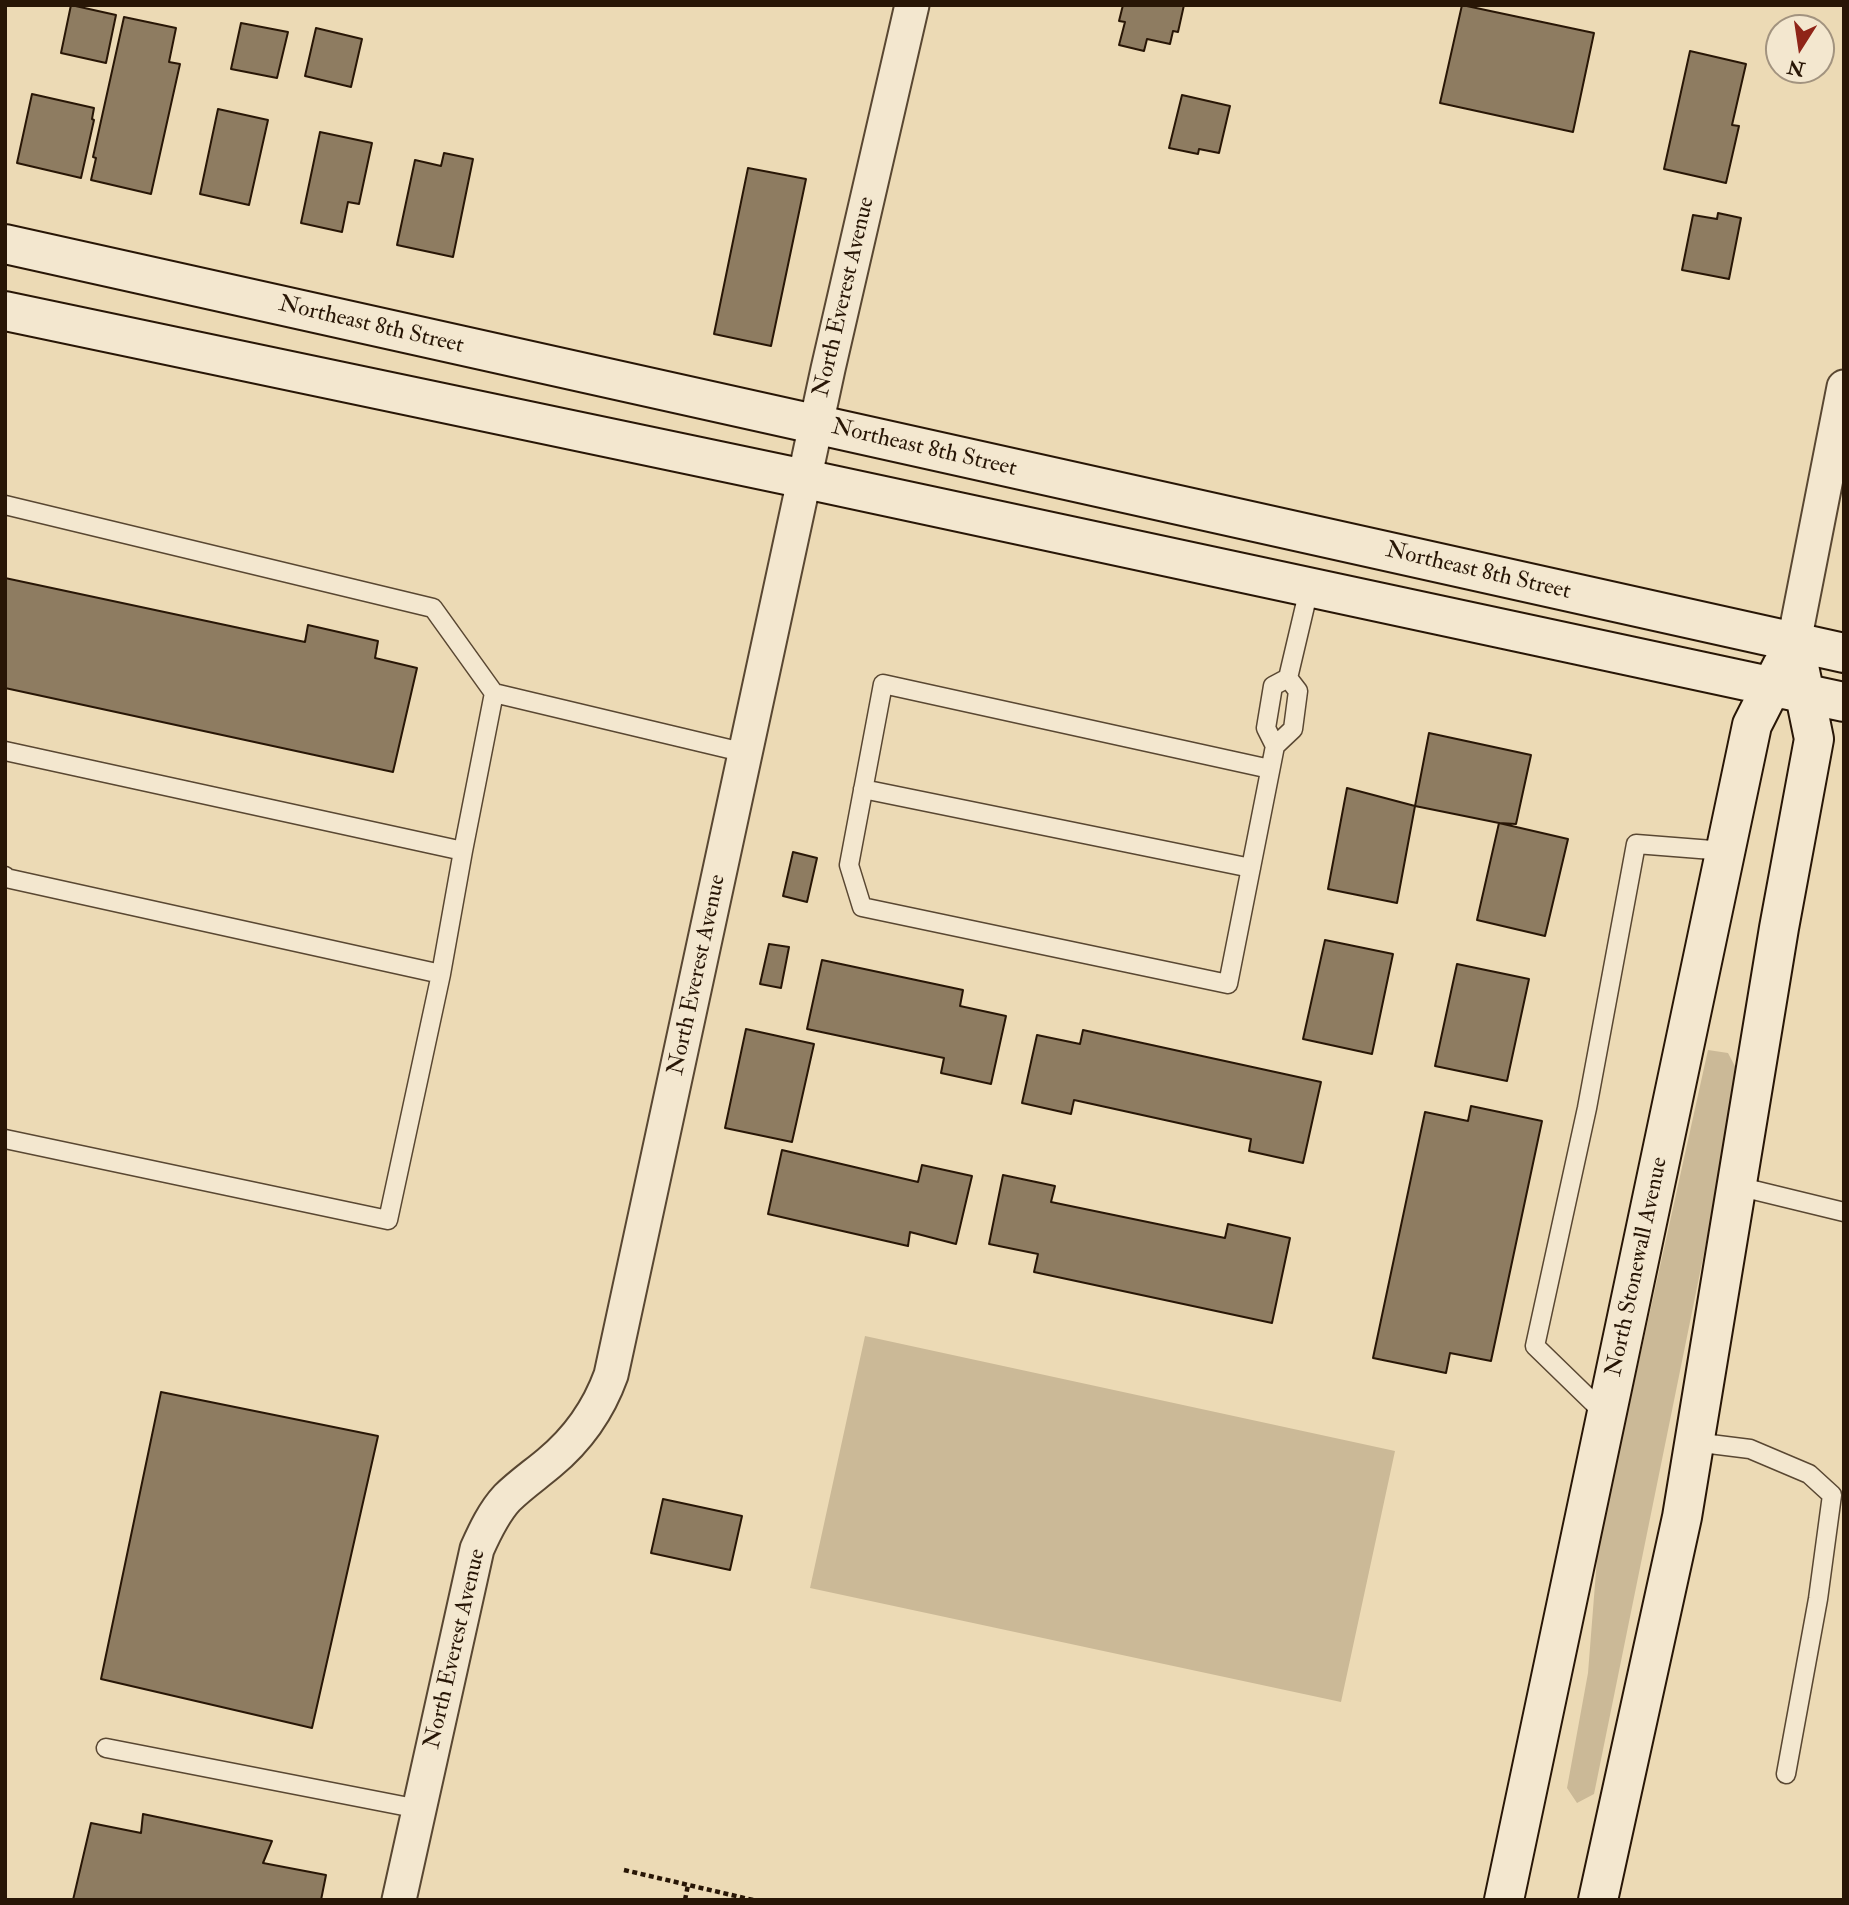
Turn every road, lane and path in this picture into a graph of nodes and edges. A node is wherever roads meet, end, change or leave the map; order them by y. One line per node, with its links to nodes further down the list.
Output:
1 (912, 5): 5 (street, North Everest Avenue)
2 (5, 244): 5 (main road, Northeast 8th Street)
3 (5, 311): 6 (main road)
4 (1844, 387): 9 (street, North Stonewall Avenue)
5 (816, 425): 6 (street, North Everest Avenue); 9 (main road, Northeast 8th Street)
6 (805, 479): 8 (main road); 17 (street, North Everest Avenue)
7 (5, 505): 13 (lane)
8 (1309, 589): 11 (lane); 12 (main road)
9 (1794, 642): 10 (main road, Northeast 8th Street); 12 (main road, North Stonewall Avenue)
10 (1844, 653)
11 (1288, 678): 15 (lane); 15 (lane)
12 (1788, 691): 14 (main road); 21 (main road, North Stonewall Avenue); 26 (main road)
13 (494, 693): 17 (lane); 20 (lane)
14 (1844, 702)
15 (1275, 746): 18 (lane)
16 (5, 751): 20 (lane)
17 (746, 753): 32 (street, North Everest Avenue)
18 (1270, 769): 19 (lane); 22 (lane)
19 (863, 789): 22 (lane); 22 (lane)
20 (463, 851): 24 (lane)
21 (1725, 851): 28 (main road, North Stonewall Avenue); 28 (lane)
22 (1251, 868)
23 (5, 876): 24 (lane)
24 (442, 974): 25 (lane)
25 (5, 1139)
26 (1737, 1186): 27 (lane); 29 (main road)
27 (1844, 1212)
28 (1606, 1416): 38 (main road, North Stonewall Avenue)
29 (1694, 1442): 31 (lane); 39 (main road)
30 (106, 1748): 32 (lane)
31 (1786, 1774)
32 (419, 1809): 35 (street, North Everest Avenue)
33 (624, 1870): 34 (path)
34 (688, 1885): 36 (path); 37 (path)
35 (399, 1900)
36 (685, 1900)
37 (753, 1900)
38 (1504, 1900)
39 (1598, 1900)

